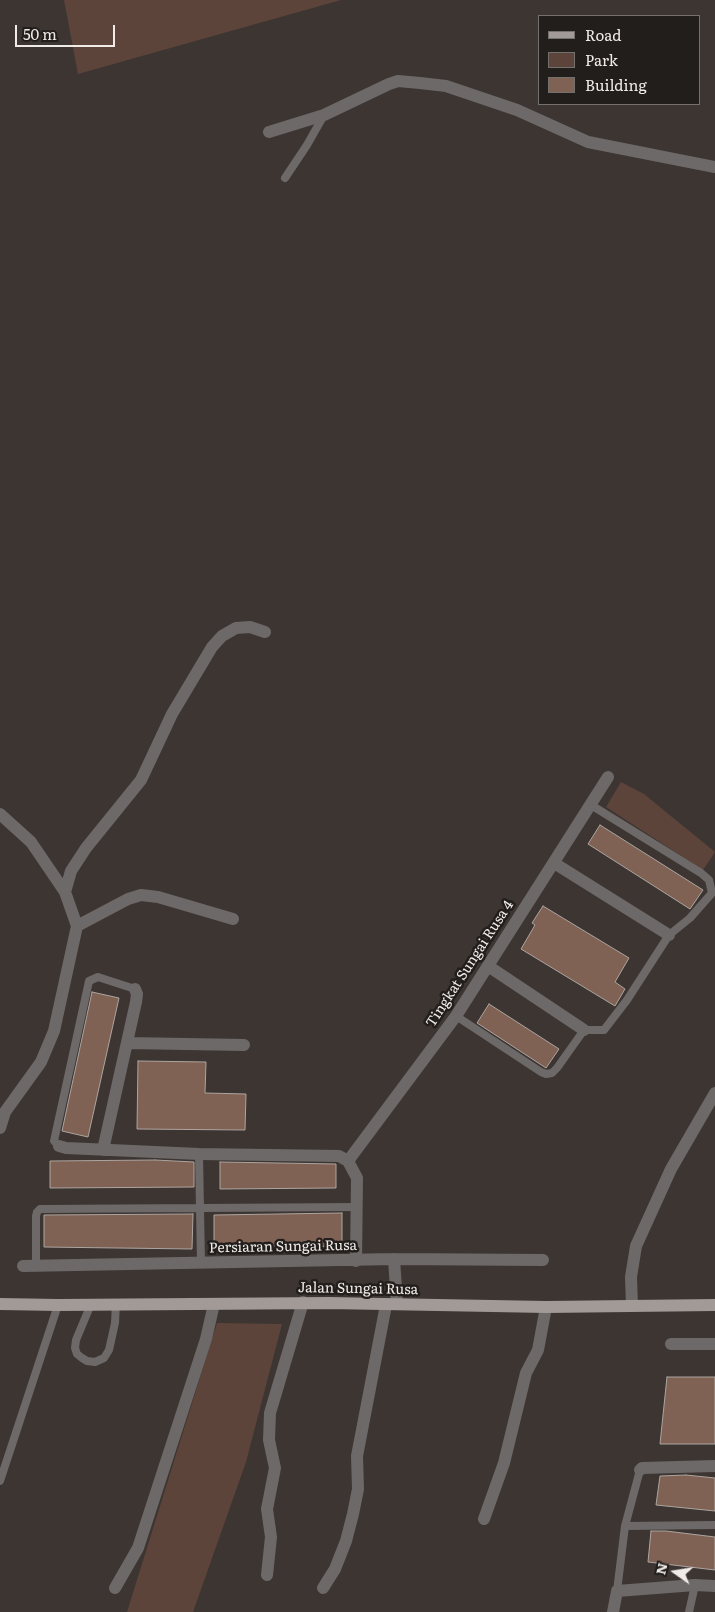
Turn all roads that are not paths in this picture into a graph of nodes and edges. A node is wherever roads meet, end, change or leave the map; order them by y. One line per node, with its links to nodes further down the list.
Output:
1 (324, 115): 2 (street); 3 (street); 4 (lane)
2 (269, 132)
3 (715, 167)
4 (286, 178)
5 (265, 632): 10 (street)
6 (608, 777): 7 (street, Tingkat Sungai Rusa 4)
7 (591, 805): 9 (street, Tingkat Sungai Rusa 4); 13 (lane)
8 (0, 814): 10 (street)
9 (554, 863): 13 (street); 14 (street, Tingkat Sungai Rusa 4)
10 (65, 892): 12 (street)
11 (233, 919): 12 (street)
12 (77, 926): 21 (street)
13 (669, 935): 17 (lane)
14 (488, 966): 16 (street, Tingkat Sungai Rusa 4); 17 (street)
15 (135, 989): 18 (street); 22 (lane)
16 (456, 1016): 17 (lane); 25 (street, Tingkat Sungai Rusa 4)
17 (584, 1030)
18 (127, 1043): 19 (street); 23 (street)
19 (244, 1045)
20 (715, 1093): 42 (street)
21 (0, 1128)
22 (59, 1146): 23 (street)
23 (103, 1150): 24 (street)
24 (199, 1154): 25 (street); 27 (lane)
25 (348, 1161): 26 (street)
26 (358, 1207): 27 (lane); 30 (street)
27 (200, 1209): 31 (lane); 32 (lane)
28 (394, 1259): 29 (street, Persiaran Sungai Rusa); 30 (street, Persiaran Sungai Rusa); 39 (street)
29 (543, 1260)
30 (356, 1261): 31 (street, Persiaran Sungai Rusa)
31 (201, 1263): 32 (street, Persiaran Sungai Rusa)
32 (36, 1265): 33 (street, Persiaran Sungai Rusa)
33 (23, 1266)
34 (303, 1302): 38 (main road, Jalan Sungai Rusa); 39 (main road, Jalan Sungai Rusa); 52 (street)
35 (116, 1303): 37 (main road, Jalan Sungai Rusa); 37 (lane); 38 (main road, Jalan Sungai Rusa)
36 (0, 1304): 40 (main road, Jalan Sungai Rusa)
37 (91, 1304): 40 (main road, Jalan Sungai Rusa)
38 (214, 1304): 55 (street)
39 (392, 1304): 43 (main road, Jalan Sungai Rusa); 56 (street)
40 (58, 1305): 48 (lane)
41 (715, 1305): 42 (main road, Jalan Sungai Rusa)
42 (632, 1306): 43 (main road, Jalan Sungai Rusa)
43 (546, 1307): 49 (street)
44 (671, 1344): 45 (street)
45 (715, 1344)
46 (715, 1466): 47 (street)
47 (640, 1470): 51 (lane)
48 (0, 1481)
49 (484, 1519)
50 (715, 1525): 51 (lane)
51 (625, 1526): 57 (lane)
52 (267, 1575)
53 (695, 1585): 54 (street); 57 (street); 59 (lane)
54 (715, 1586)
55 (115, 1588)
56 (323, 1588)
57 (617, 1591): 58 (street)
58 (613, 1612)
59 (688, 1612)

